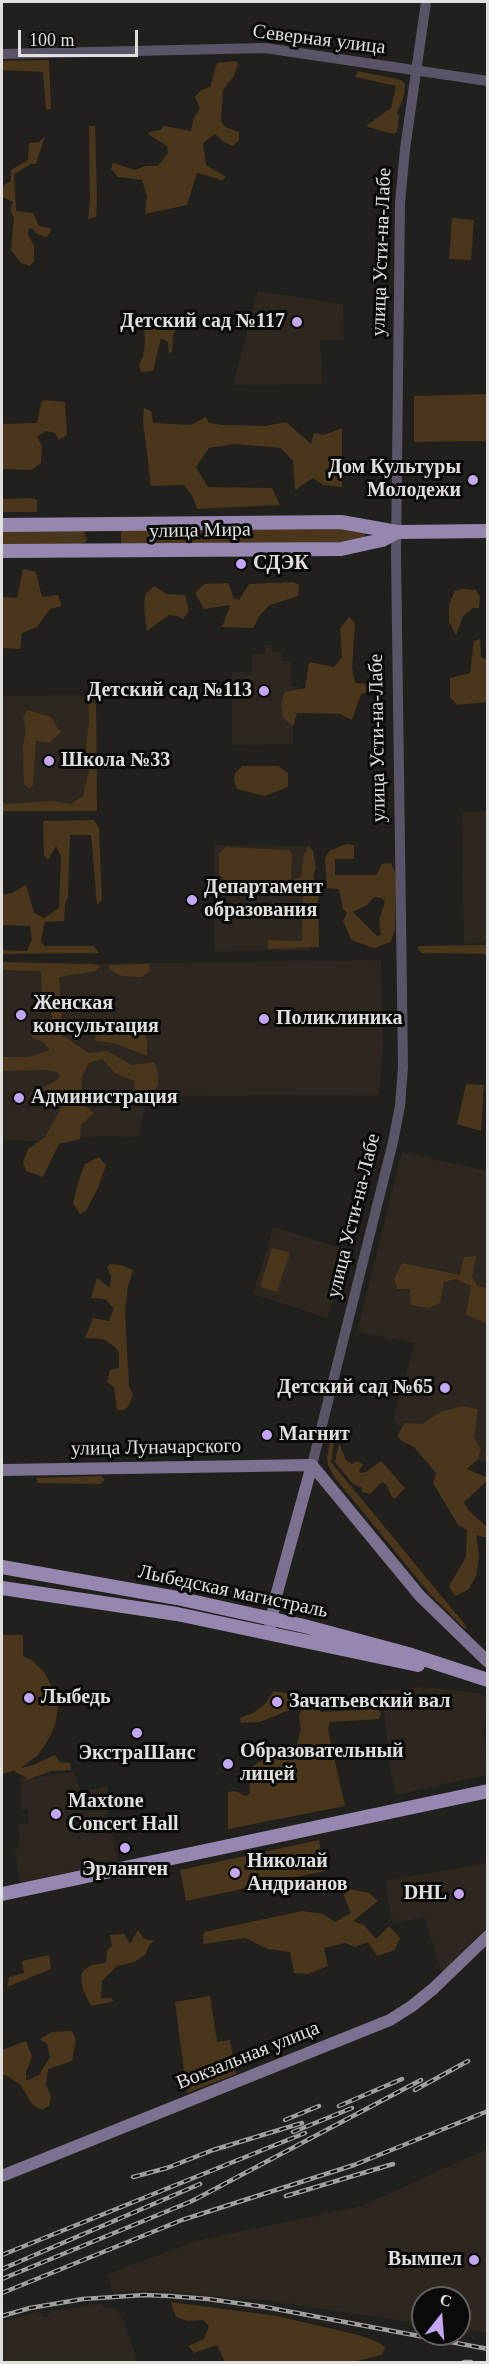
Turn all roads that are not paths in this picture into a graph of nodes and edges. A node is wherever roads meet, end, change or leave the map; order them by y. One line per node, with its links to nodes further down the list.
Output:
1 (426, 2): 3 (street, улица Усти-на-Лабе)
2 (2, 54): 3 (street, Северная улица)
3 (416, 71): 4 (street, Северная улица); 7 (street, улица Усти-на-Лабе)
4 (488, 81)
5 (2, 525): 7 (main road, улица Мира)
6 (488, 531): 7 (main road, улица Мира)
7 (397, 532): 8 (main road, улица Мира); 9 (street, улица Усти-на-Лабе)
8 (2, 551)
9 (312, 1465): 10 (main road, улица Луначарского); 13 (main road, улица Усти-на-Лабе); 14 (main road)
10 (2, 1470)
11 (2, 1567): 13 (main road, Лыбедская магистраль)
12 (2, 1588): 13 (main road, Лыбедская магистраль)
13 (270, 1626): 15 (main road, Лыбедская магистраль)
14 (488, 1662)
15 (488, 1680)
16 (488, 1791): 17 (main road)
17 (2, 1894)
18 (488, 1936): 19 (main road, Вокзальная улица)
19 (2, 2176)

